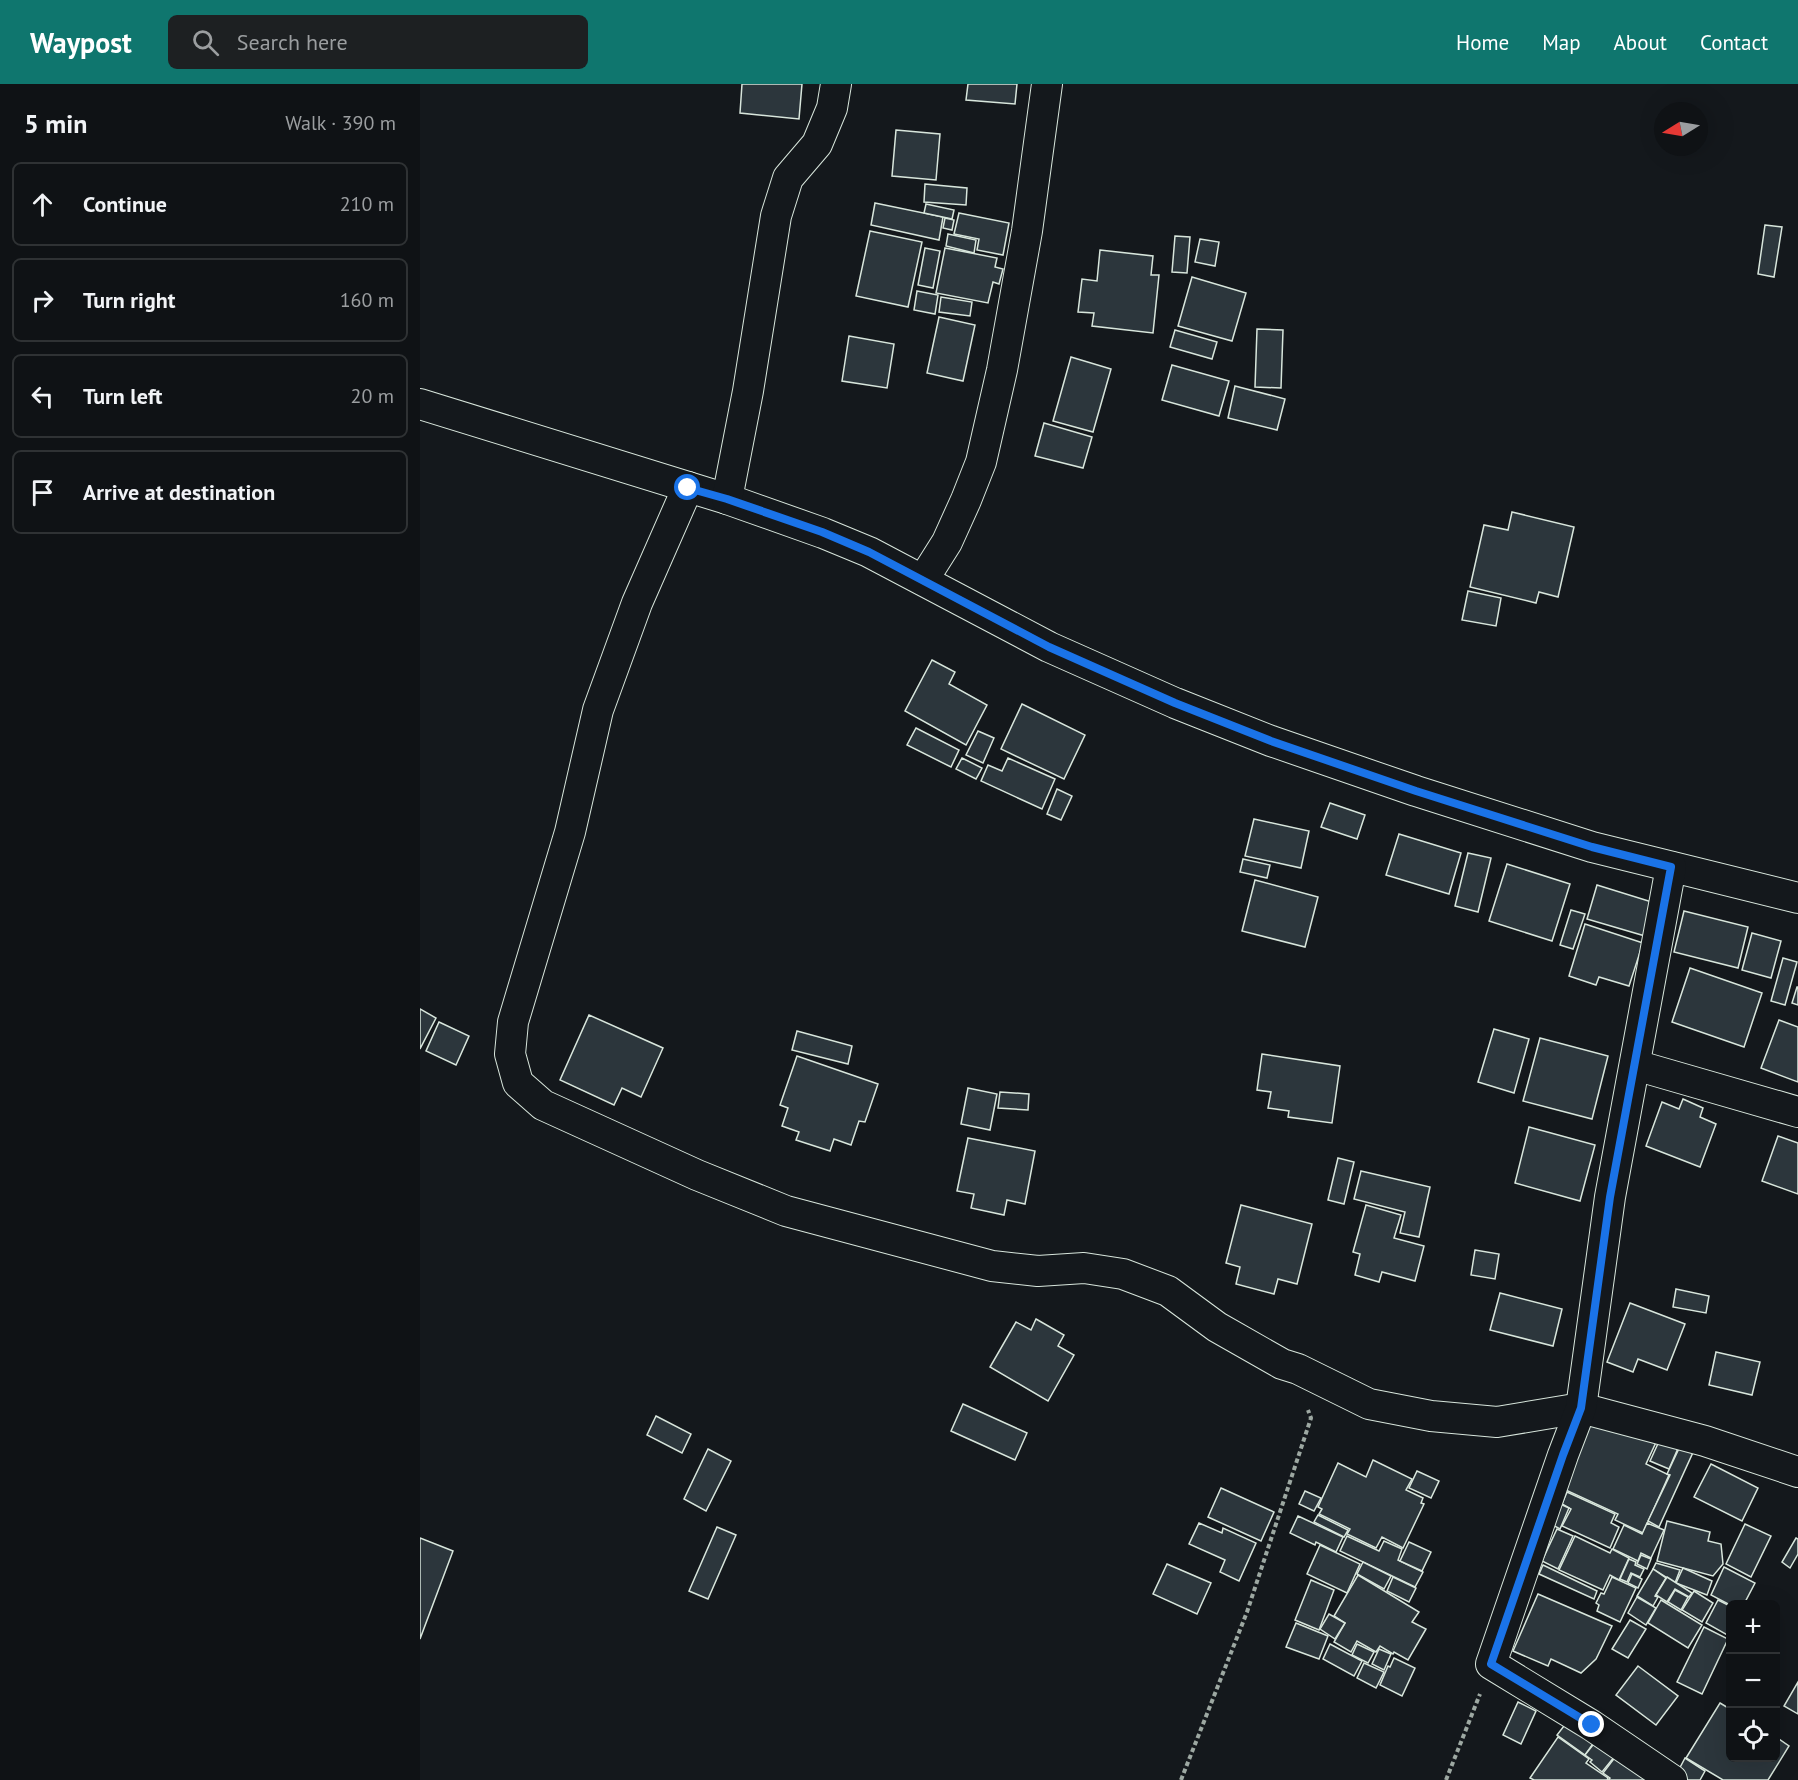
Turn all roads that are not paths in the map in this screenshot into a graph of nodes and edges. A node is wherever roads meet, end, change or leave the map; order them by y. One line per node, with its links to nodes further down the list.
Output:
1 (836, 84): 5 (street)
2 (1047, 84): 6 (street)
3 (420, 404): 4 (street)
4 (688, 488): 5 (street); 11 (street)
5 (727, 499): 6 (street)
6 (923, 580): 7 (street)
7 (1671, 867): 8 (street); 9 (street)
8 (1798, 898)
9 (1635, 1065): 10 (street); 11 (street)
10 (1798, 1112)
11 (1581, 1408): 12 (street); 13 (street)
12 (1798, 1472)
13 (1672, 1780)

